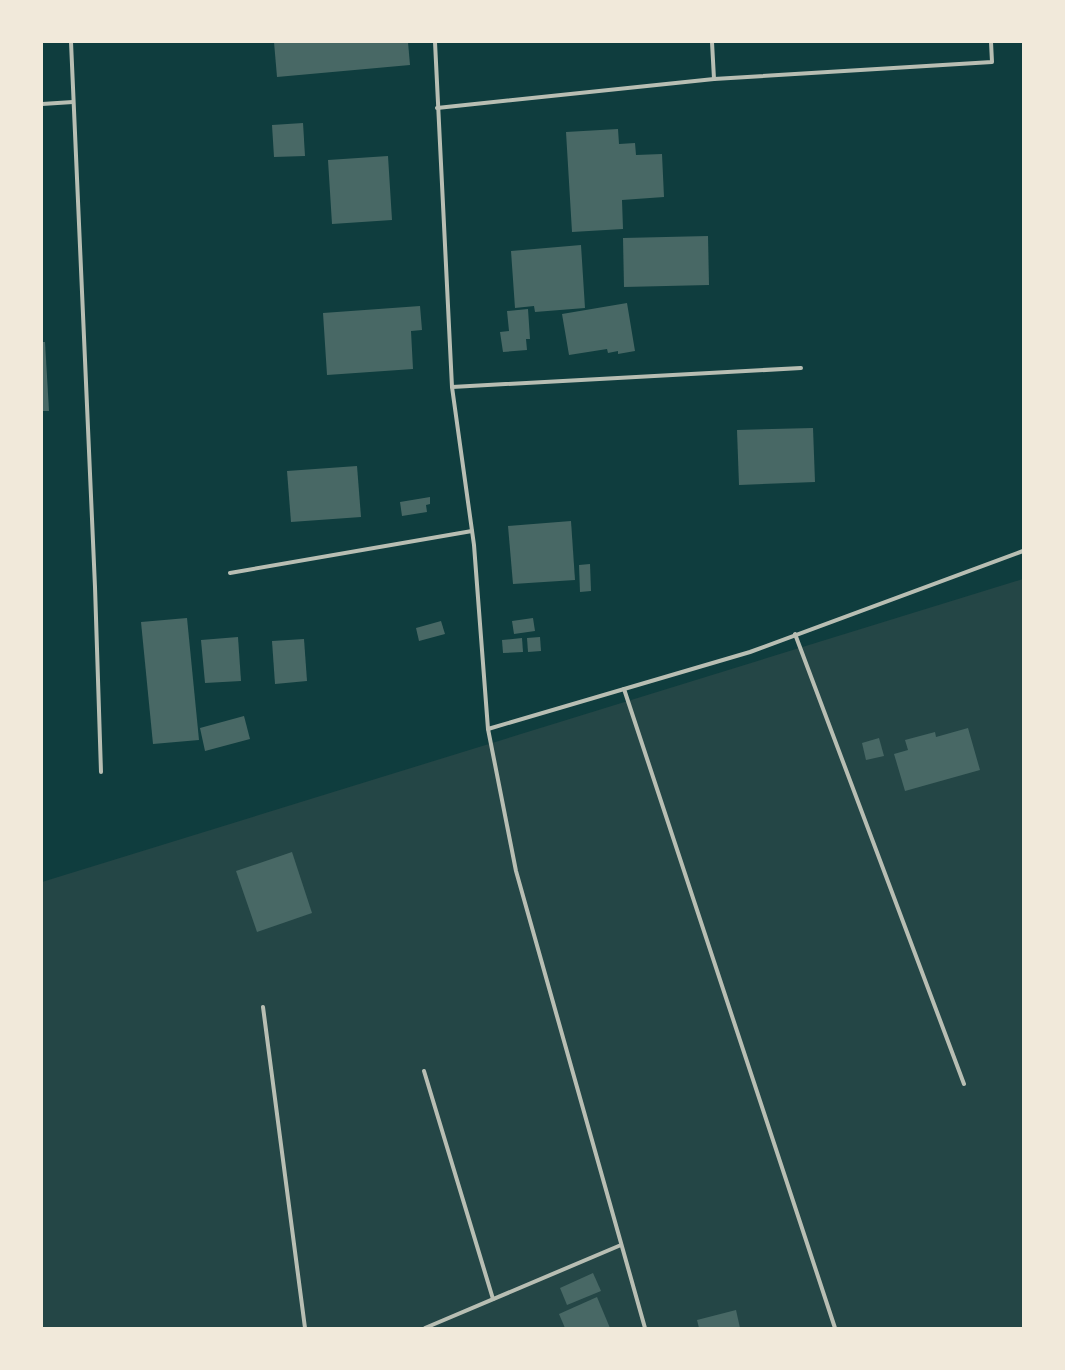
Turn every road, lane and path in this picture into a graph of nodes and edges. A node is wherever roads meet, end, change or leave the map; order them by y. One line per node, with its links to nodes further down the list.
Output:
1 (71, 42): 6 (street)
2 (435, 42): 8 (street)
3 (712, 42): 5 (street)
4 (991, 42): 5 (street)
5 (714, 79): 8 (street)
6 (73, 102): 7 (street); 17 (street)
7 (42, 104)
8 (437, 108): 10 (street)
9 (801, 368): 10 (street)
10 (452, 387): 11 (street)
11 (472, 531): 13 (street); 16 (street)
12 (1023, 551): 14 (street)
13 (230, 573)
14 (795, 634): 15 (street); 20 (street)
15 (624, 688): 16 (street); 26 (street)
16 (488, 729): 21 (street)
17 (101, 772)
18 (263, 1007): 23 (street)
19 (424, 1071): 22 (street)
20 (964, 1084)
21 (621, 1245): 22 (street); 25 (street)
22 (493, 1299): 24 (street)
23 (305, 1328)
24 (425, 1328)
25 (645, 1328)
26 (835, 1328)

